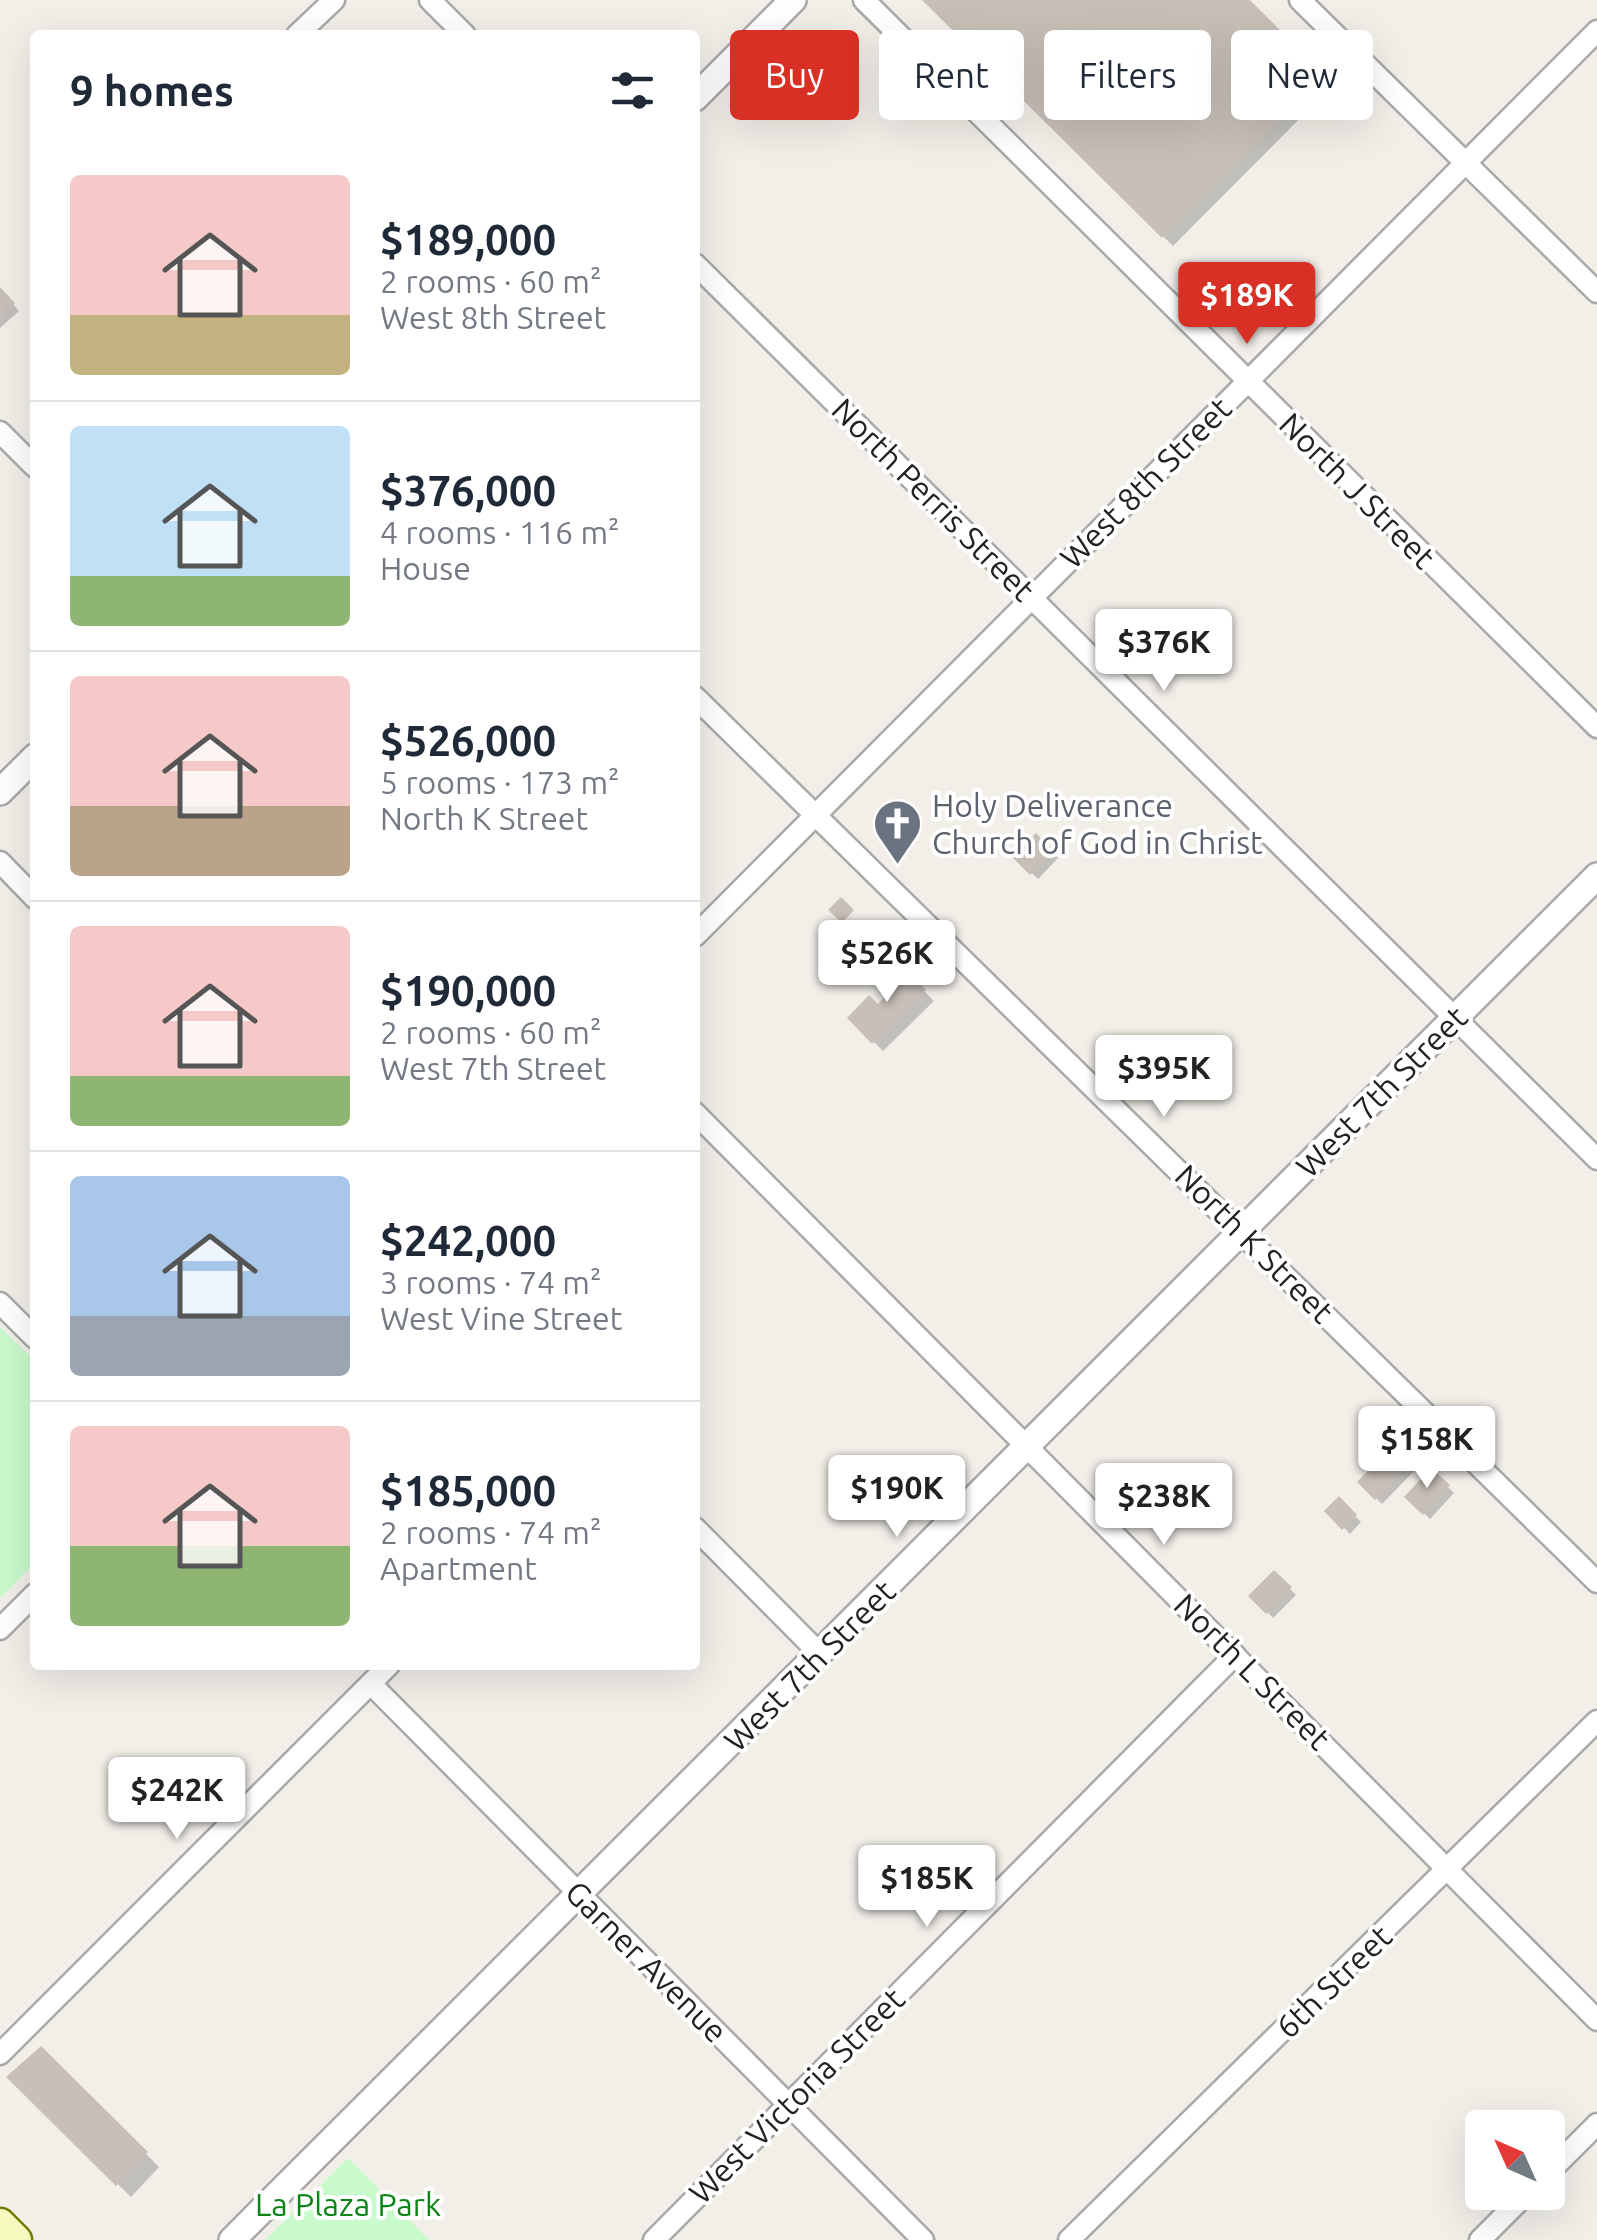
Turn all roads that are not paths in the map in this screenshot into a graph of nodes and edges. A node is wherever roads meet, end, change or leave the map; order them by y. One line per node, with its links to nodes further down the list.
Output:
1 (334, 0): 6 (street)
2 (430, 0): 7 (street)
3 (793, 0): 9 (street)
4 (864, 0): 13 (street, North J Street)
5 (1300, 0): 10 (street)
6 (302, 30)
7 (460, 30)
8 (1597, 31): 10 (street, West 8th Street)
9 (700, 93)
10 (1465, 163): 12 (street); 13 (street, West 8th Street)
11 (700, 269): 16 (street, North Perris Street)
12 (1597, 292)
13 (1246, 382): 16 (street, West 8th Street); 18 (street, North J Street)
14 (0, 432): 15 (street)
15 (30, 462)
16 (1031, 598): 21 (street, West 8th Street); 26 (street, North Perris Street)
17 (700, 702): 21 (street, North K Street)
18 (1597, 727)
19 (30, 762): 20 (street)
20 (0, 792)
21 (817, 814): 25 (street, West 8th Street); 29 (street, North K Street)
22 (0, 862): 24 (street)
23 (1597, 876): 26 (street, West 7th Street)
24 (30, 893)
25 (700, 931)
26 (1456, 1018): 28 (street, North Perris Street); 29 (street, West 7th Street)
27 (700, 1118): 32 (street, North L Street)
28 (1597, 1159)
29 (1242, 1232): 32 (street, West 7th Street); 34 (street, North K Street)
30 (0, 1303): 31 (street)
31 (30, 1333)
32 (1028, 1447): 37 (street, West 7th Street); 38 (street, North L Street)
33 (700, 1533): 37 (street)
34 (1597, 1582)
35 (30, 1599): 36 (street)
36 (0, 1629)
37 (822, 1655): 43 (street, West 7th Street)
38 (1235, 1655): 42 (street, North L Street); 46 (street, West Victoria Street)
39 (384, 1670): 40 (street)
40 (371, 1684): 43 (street, Garner Avenue); 45 (street)
41 (1597, 1721): 42 (street, 6th Street)
42 (1449, 1871): 44 (street, North L Street); 55 (street, 6th Street)
43 (580, 1896): 46 (street, Garner Avenue); 52 (street, West 7th Street)
44 (1597, 2020)
45 (0, 2054)
46 (788, 2105): 53 (street, West Victoria Street); 54 (street, Garner Avenue)
47 (1597, 2124): 48 (street)
48 (1565, 2156)
49 (1510, 2210): 56 (street)
50 (0, 2224): 51 (main road)
51 (16, 2240)
52 (232, 2240)
53 (654, 2240)
54 (924, 2240)
55 (1069, 2240)
56 (1480, 2240)

